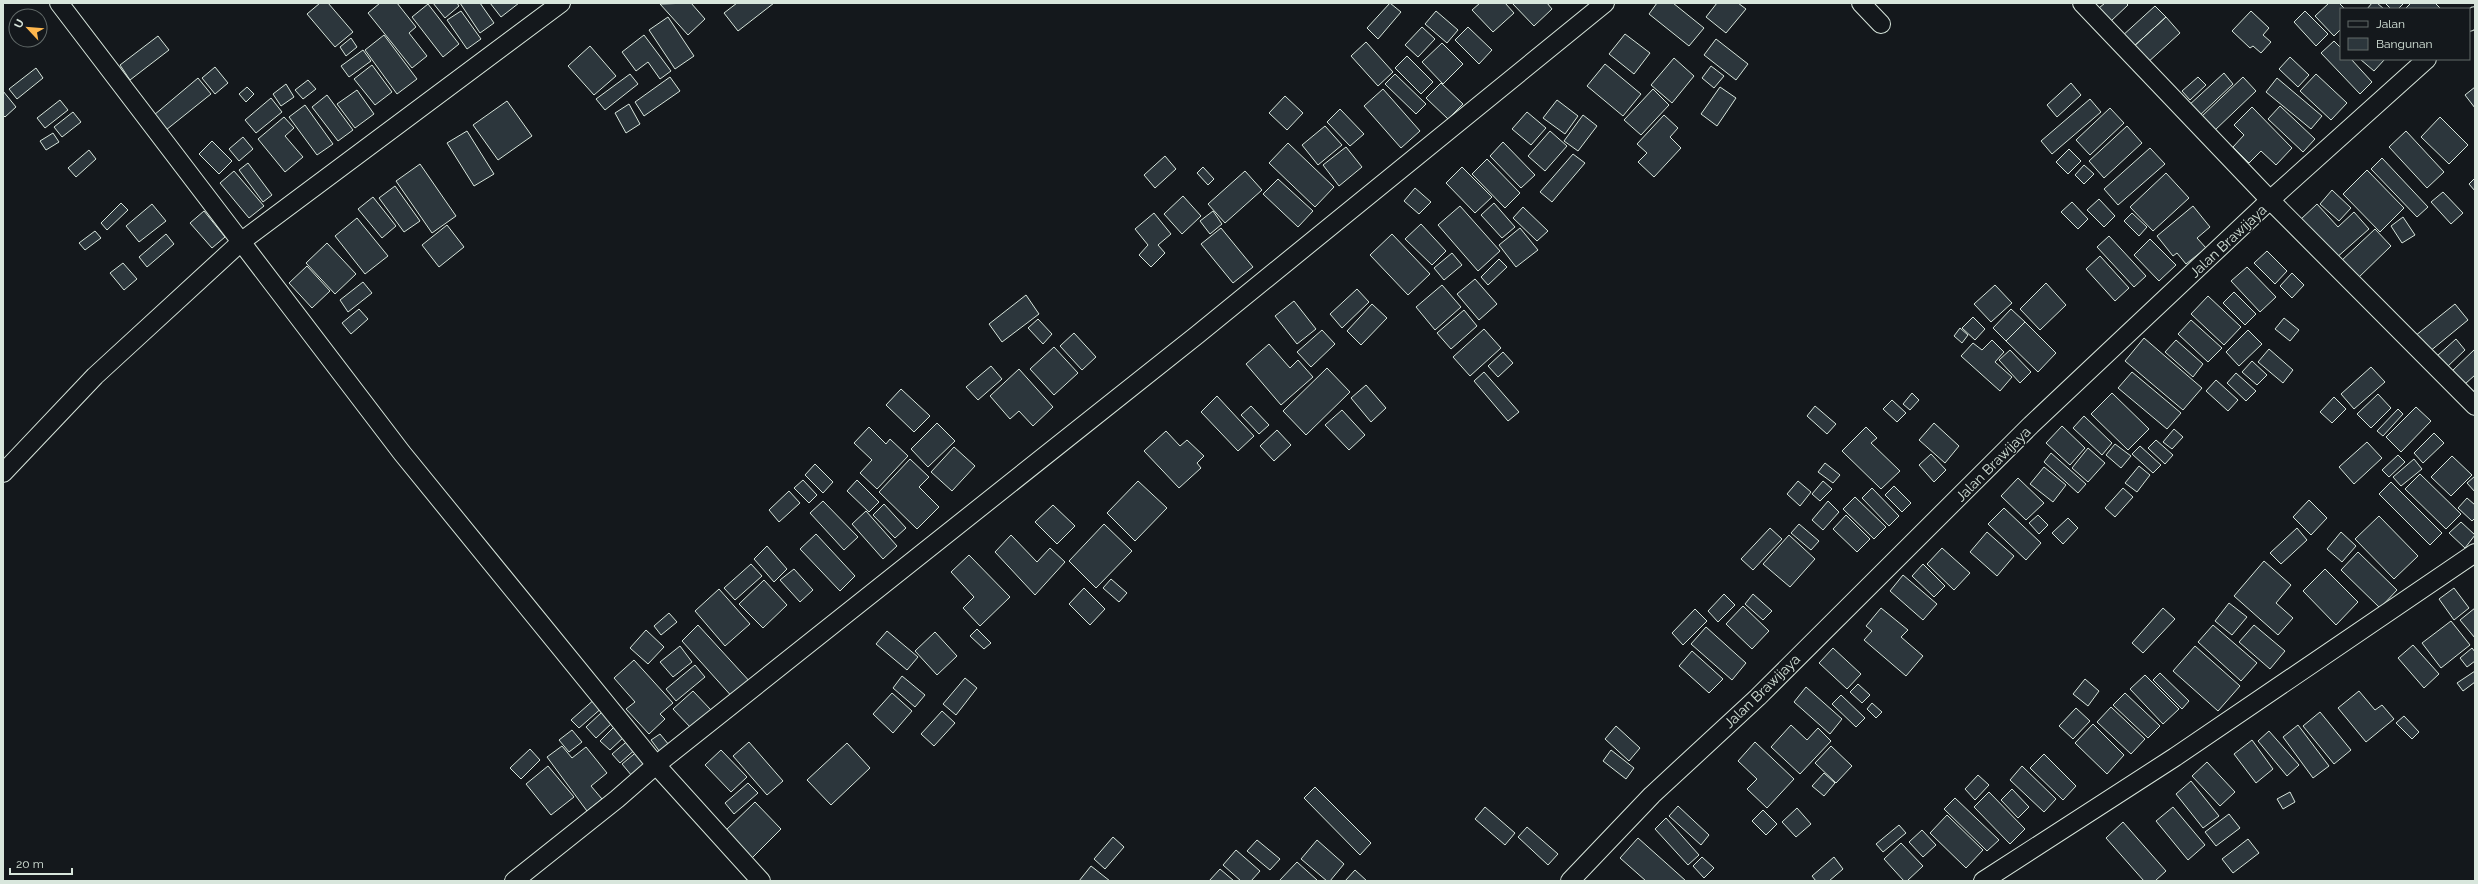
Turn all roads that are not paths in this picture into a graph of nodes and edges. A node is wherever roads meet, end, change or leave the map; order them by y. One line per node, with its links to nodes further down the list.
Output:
1 (59, 3): 9 (street)
2 (562, 3): 9 (street)
3 (1861, 3): 6 (street)
4 (2082, 3): 8 (street)
5 (1603, 4): 13 (street)
6 (1881, 24)
7 (2427, 60): 8 (street, Jalan Brawijaya)
8 (2270, 200): 10 (street); 16 (street, Jalan Brawijaya)
9 (242, 241): 11 (street); 13 (street)
10 (2475, 406)
11 (3, 473)
12 (2475, 553): 17 (street)
13 (656, 765): 14 (street); 15 (street)
14 (514, 881)
15 (761, 881)
16 (1570, 881)
17 (1983, 881)

